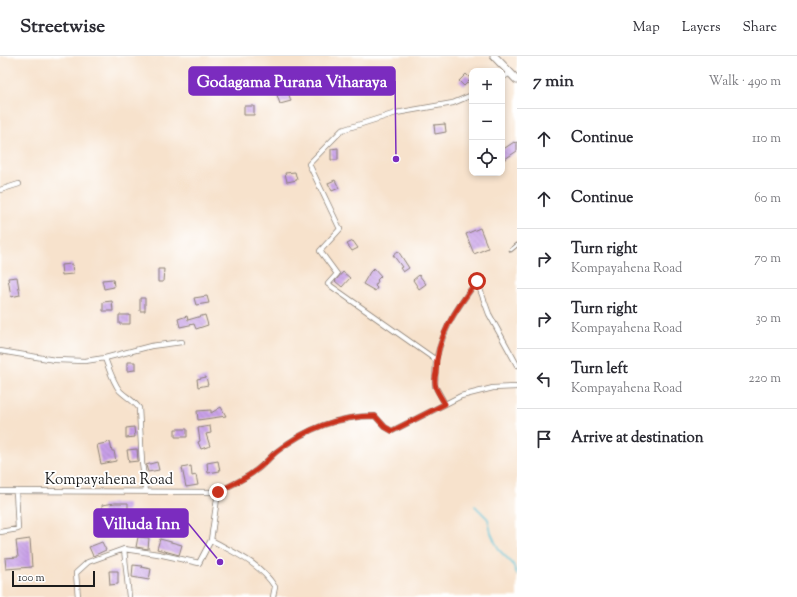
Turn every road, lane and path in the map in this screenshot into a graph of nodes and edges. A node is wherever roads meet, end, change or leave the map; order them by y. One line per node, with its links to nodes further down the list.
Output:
1 (494, 56): 2 (main road)
2 (510, 73): 3 (street); 4 (main road)
3 (505, 76)
4 (517, 80)
5 (469, 96): 13 (street)
6 (19, 184): 7 (street)
7 (0, 190)
8 (517, 245): 9 (lane)
9 (511, 250)
10 (182, 342): 12 (street)
11 (0, 351): 12 (street)
12 (105, 358): 19 (street)
13 (436, 360): 14 (street); 16 (street)
14 (517, 365)
15 (517, 387): 16 (street, Kompayahena Road)
16 (445, 404): 20 (street, Kompayahena Road)
17 (0, 491): 18 (street, Kompayahena Road)
18 (16, 491): 19 (street, Kompayahena Road); 21 (street)
19 (146, 492): 20 (street, Kompayahena Road)
20 (218, 492): 22 (street)
21 (0, 532)
22 (211, 540): 23 (street); 26 (street)
23 (124, 549): 24 (street); 25 (street)
24 (78, 597)
25 (129, 597)
26 (273, 597)

